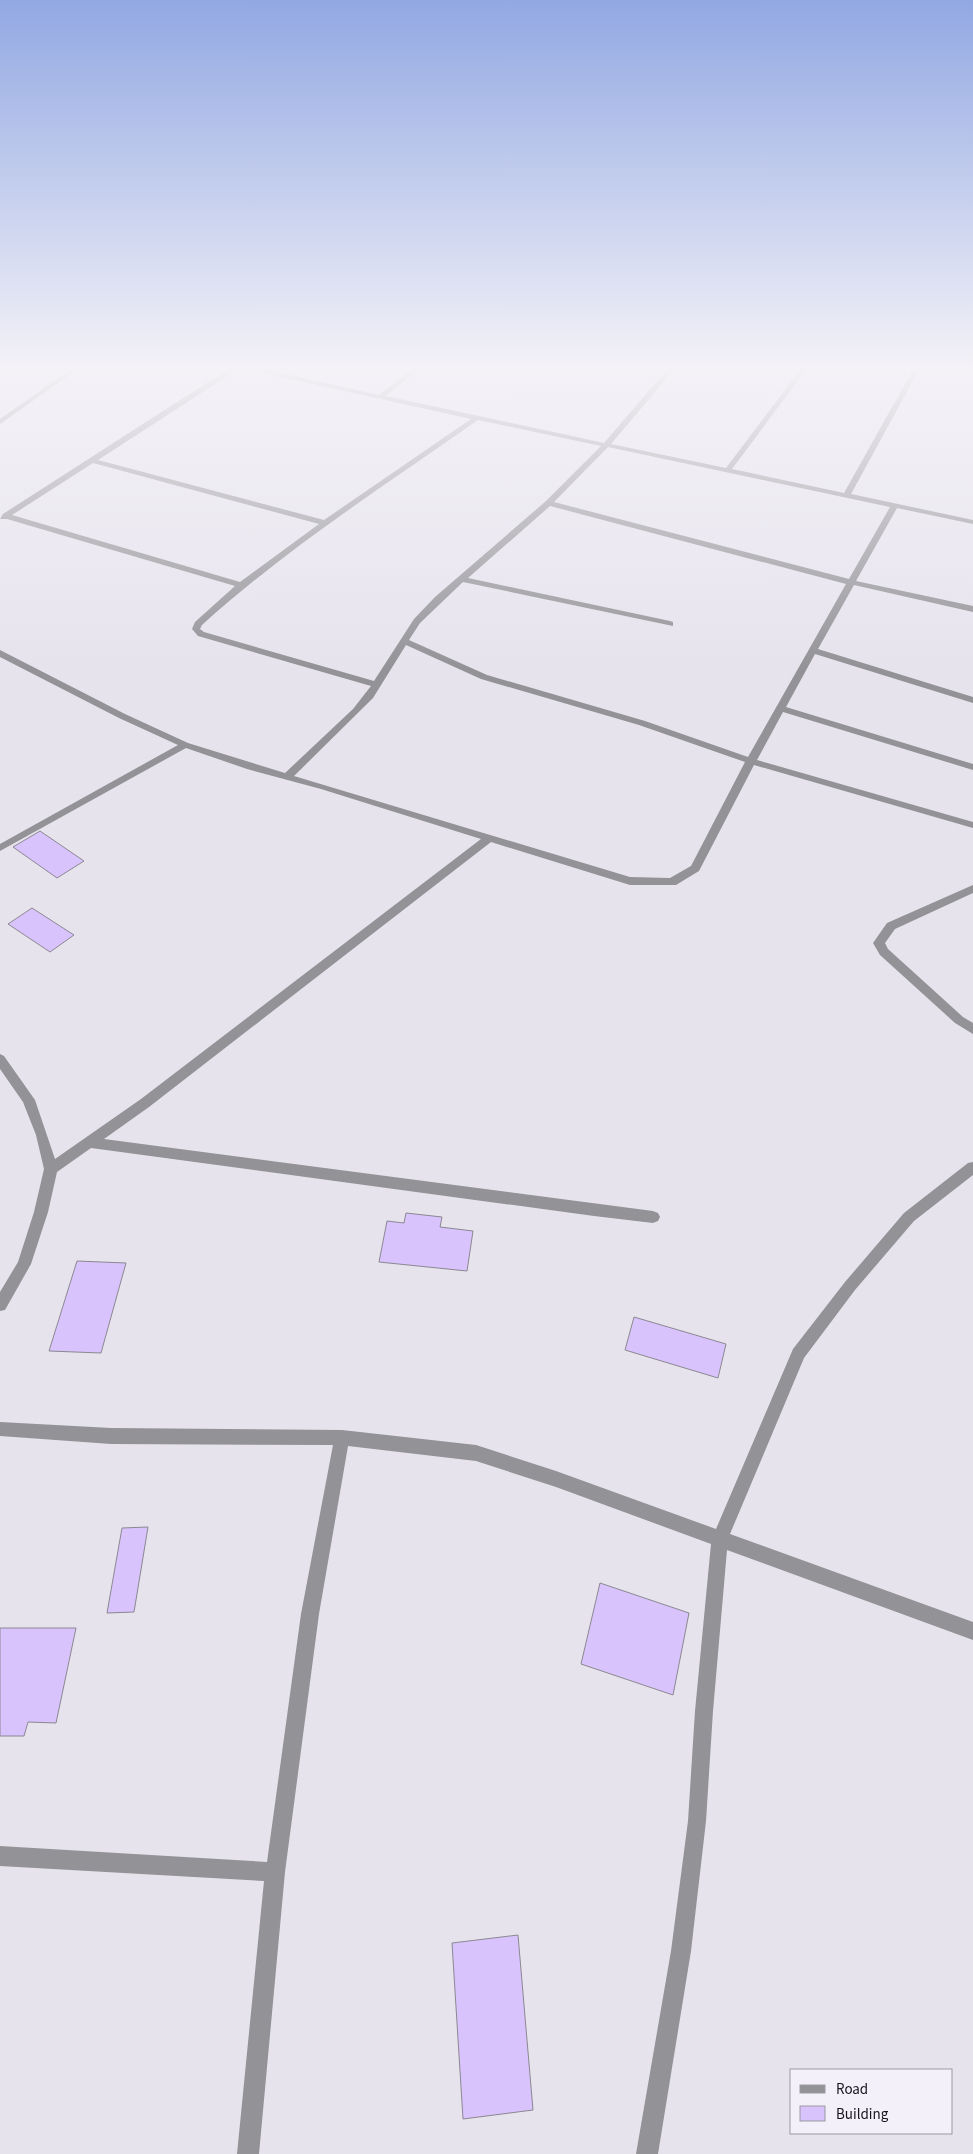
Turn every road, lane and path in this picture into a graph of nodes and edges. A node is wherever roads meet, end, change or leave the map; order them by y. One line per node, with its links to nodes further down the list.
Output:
1 (85, 467): 12 (street)
2 (115, 467): 14 (street)
3 (407, 467): 14 (street)
4 (585, 467): 10 (street)
5 (711, 467): 8 (street)
6 (731, 467): 8 (street)
7 (863, 467): 9 (street)
8 (728, 470): 9 (street)
9 (847, 495): 11 (street)
10 (549, 503): 15 (street); 16 (street)
11 (894, 506): 13 (street); 16 (street)
12 (3, 517): 17 (street)
13 (973, 522)
14 (325, 523): 17 (street)
15 (463, 579): 19 (street); 20 (street)
16 (850, 582): 18 (street); 21 (street)
17 (241, 585): 23 (street)
18 (973, 610)
19 (670, 624)
20 (404, 641): 23 (street); 27 (street)
21 (812, 650): 24 (street); 25 (street)
22 (0, 653): 26 (street)
23 (378, 685): 29 (street)
24 (973, 700)
25 (781, 708): 27 (street); 28 (street)
26 (186, 745): 29 (street); 32 (street)
27 (751, 761): 30 (street); 31 (street)
28 (973, 767)
29 (287, 777): 31 (street)
30 (973, 825)
31 (489, 838): 36 (street)
32 (0, 848)
33 (973, 888): 34 (street)
34 (973, 1029)
35 (0, 1059): 38 (street)
36 (89, 1142): 38 (street); 39 (street)
37 (973, 1167): 43 (street)
38 (51, 1170): 40 (street)
39 (654, 1217)
40 (0, 1305)
41 (0, 1429): 42 (street)
42 (342, 1438): 43 (street); 46 (street)
43 (720, 1538): 44 (street); 48 (street)
44 (973, 1631)
45 (0, 1856): 46 (street)
46 (275, 1872): 47 (street)
47 (248, 2154)
48 (647, 2154)

